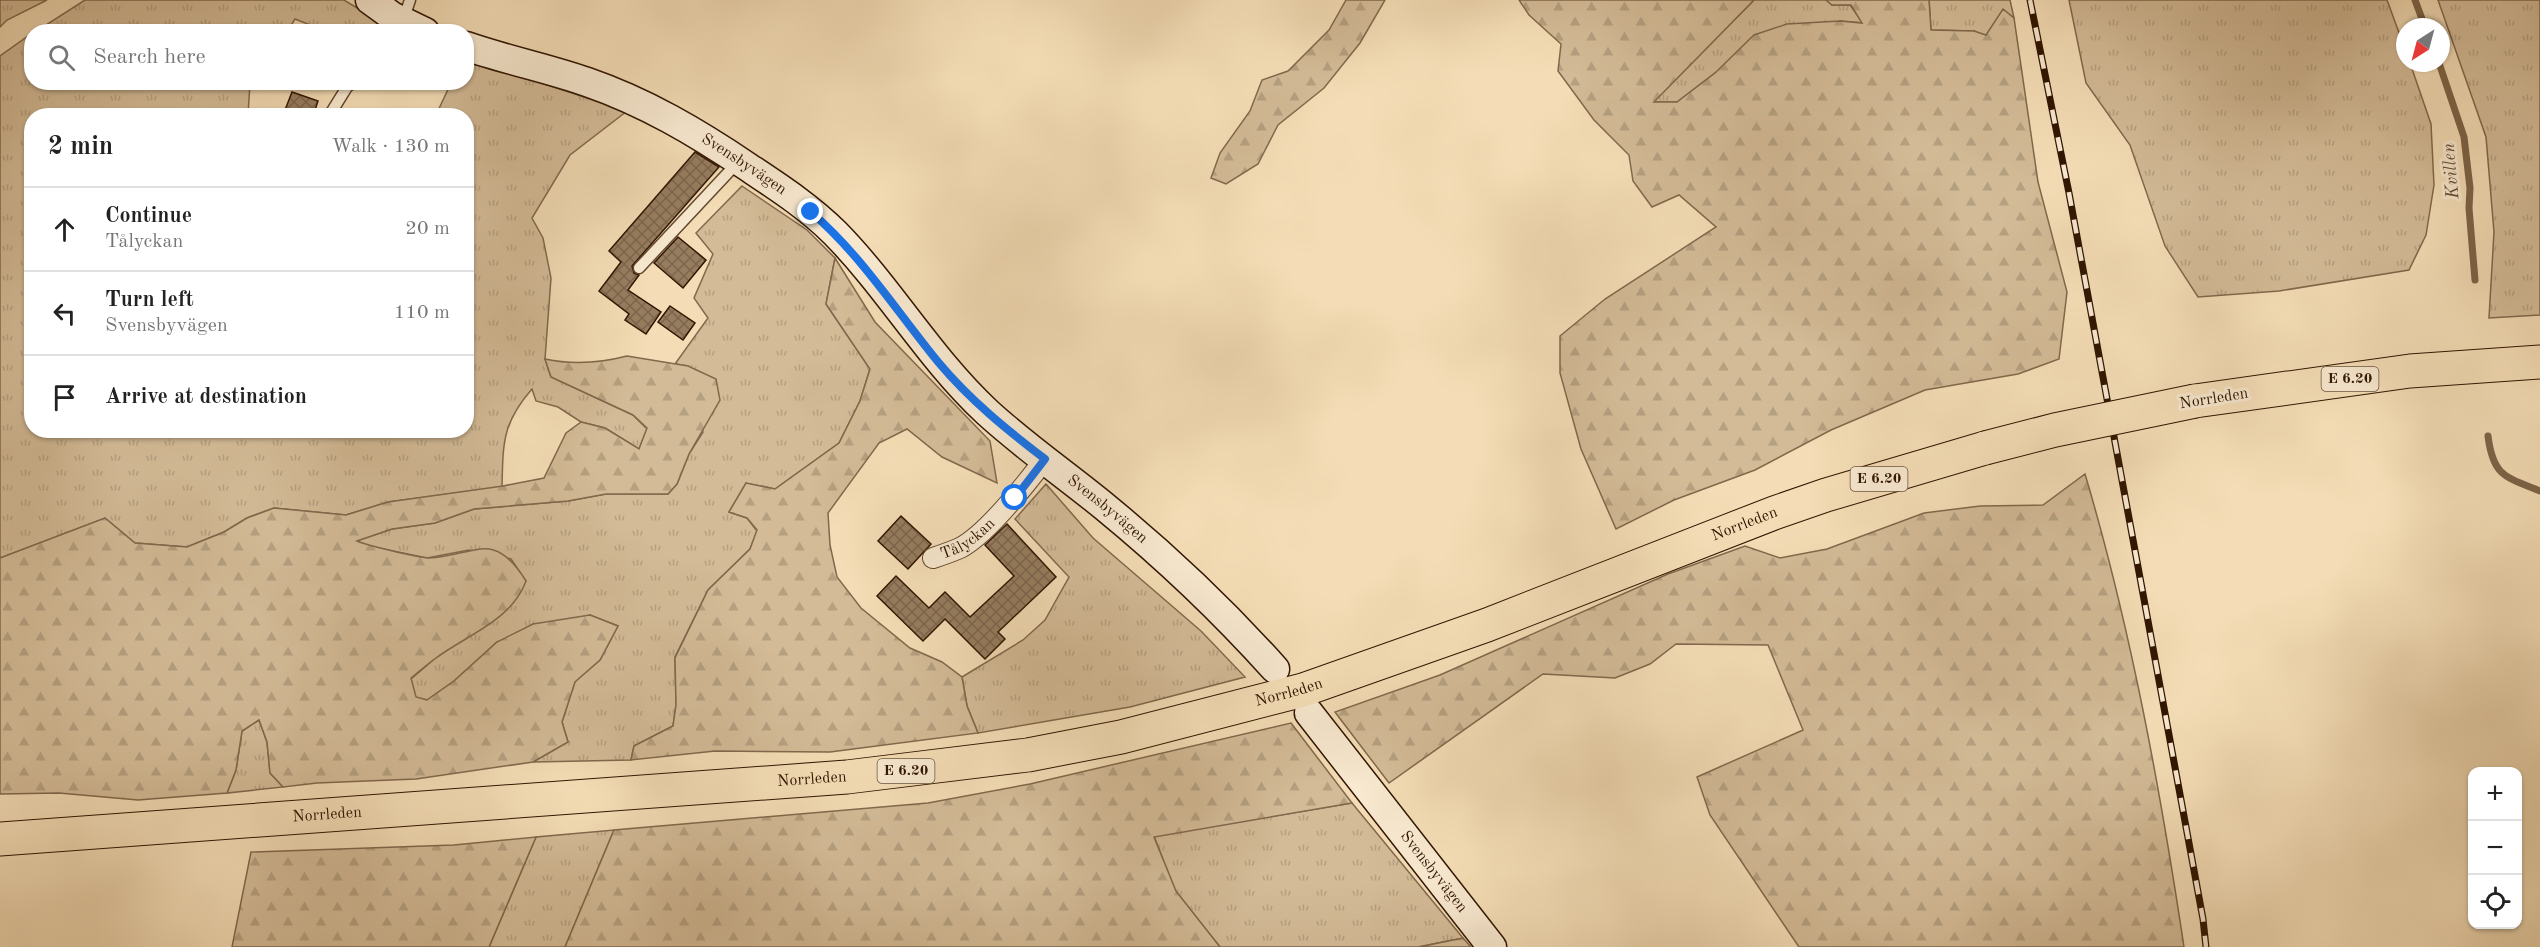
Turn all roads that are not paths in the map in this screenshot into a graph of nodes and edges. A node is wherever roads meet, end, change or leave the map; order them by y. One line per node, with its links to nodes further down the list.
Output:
1 (369, 0): 2 (street)
2 (414, 23)
3 (474, 48): 6 (street, Svensbyvägen)
4 (345, 90): 5 (lane)
5 (334, 108)
6 (740, 161): 7 (lane); 9 (street, Svensbyvägen)
7 (639, 268)
8 (2540, 362): 13 (highway, Norrleden / E 6.20, bridge)
9 (1045, 459): 10 (street, Tålyckan); 11 (street, Svensbyvägen)
10 (933, 558)
11 (1275, 669)
12 (1309, 713): 14 (street, Svensbyvägen)
13 (0, 839)
14 (1492, 947)

